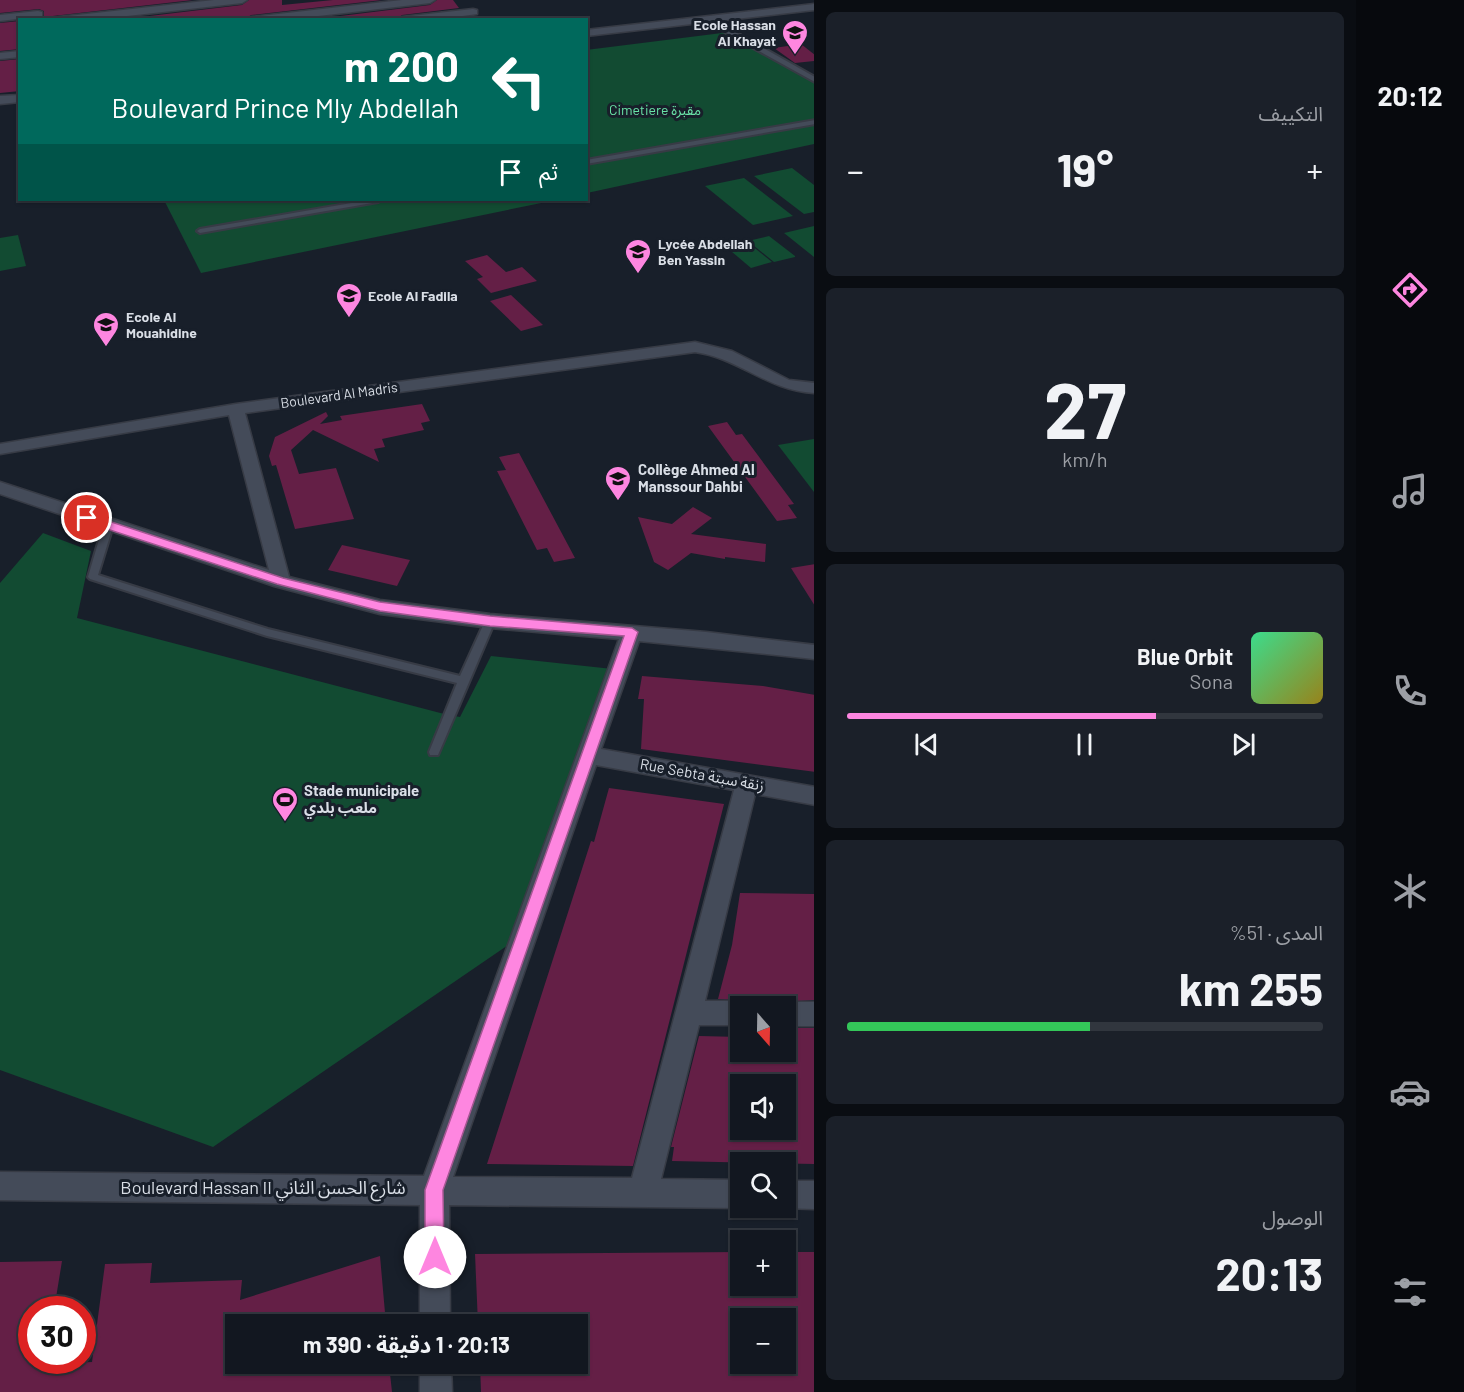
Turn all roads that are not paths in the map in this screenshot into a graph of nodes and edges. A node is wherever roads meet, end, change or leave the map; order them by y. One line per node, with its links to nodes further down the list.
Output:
1 (35, 0): 13 (street)
2 (242, 0): 5 (street)
3 (430, 0): 9 (street)
4 (462, 0): 12 (street)
5 (220, 1): 6 (street)
6 (169, 4): 10 (street)
7 (728, 5): 11 (street)
8 (814, 7): 11 (street)
9 (288, 14): 16 (street)
10 (88, 15): 15 (street)
11 (741, 15): 18 (street)
12 (476, 16): 17 (street)
13 (39, 17): 14 (street)
14 (0, 18)
15 (71, 18)
16 (263, 18)
17 (425, 18)
18 (708, 19): 19 (street); 22 (lane)
19 (588, 33)
20 (18, 54): 21 (street)
21 (0, 57)
22 (814, 80)
23 (18, 98): 24 (street)
24 (0, 100)
25 (814, 122): 26 (lane)
26 (588, 162)
27 (372, 201): 28 (lane)
28 (201, 231)
29 (814, 388): 30 (street, Boulevard Al Madris)
30 (236, 409): 31 (street, Boulevard Al Madris); 34 (street)
31 (0, 449)
32 (0, 488): 33 (street)
33 (108, 525): 34 (street); 38 (lane)
34 (281, 581): 35 (street)
35 (490, 621): 36 (street); 38 (lane)
36 (632, 632): 37 (street); 40 (street)
37 (814, 652)
38 (463, 681): 39 (lane)
39 (434, 752)
40 (589, 755): 41 (street, Rue Sebta زنقة سبتة); 48 (street)
41 (747, 783): 42 (street, Rue Sebta زنقة سبتة); 43 (street)
42 (814, 796)
43 (688, 1013): 44 (street); 49 (street)
44 (730, 1013)
45 (796, 1014): 46 (street)
46 (814, 1014)
47 (0, 1186): 48 (street, Boulevard Hassan II شارع الحسن الثاني)
48 (434, 1190): 49 (street, Boulevard Hassan II شارع الحسن الثاني); 53 (street)
49 (643, 1193): 50 (street, Boulevard Hassan II شارع الحسن الثاني)
50 (730, 1194)
51 (796, 1195): 52 (street)
52 (814, 1195)
53 (435, 1314)
54 (436, 1374): 55 (street)
55 (436, 1392)

